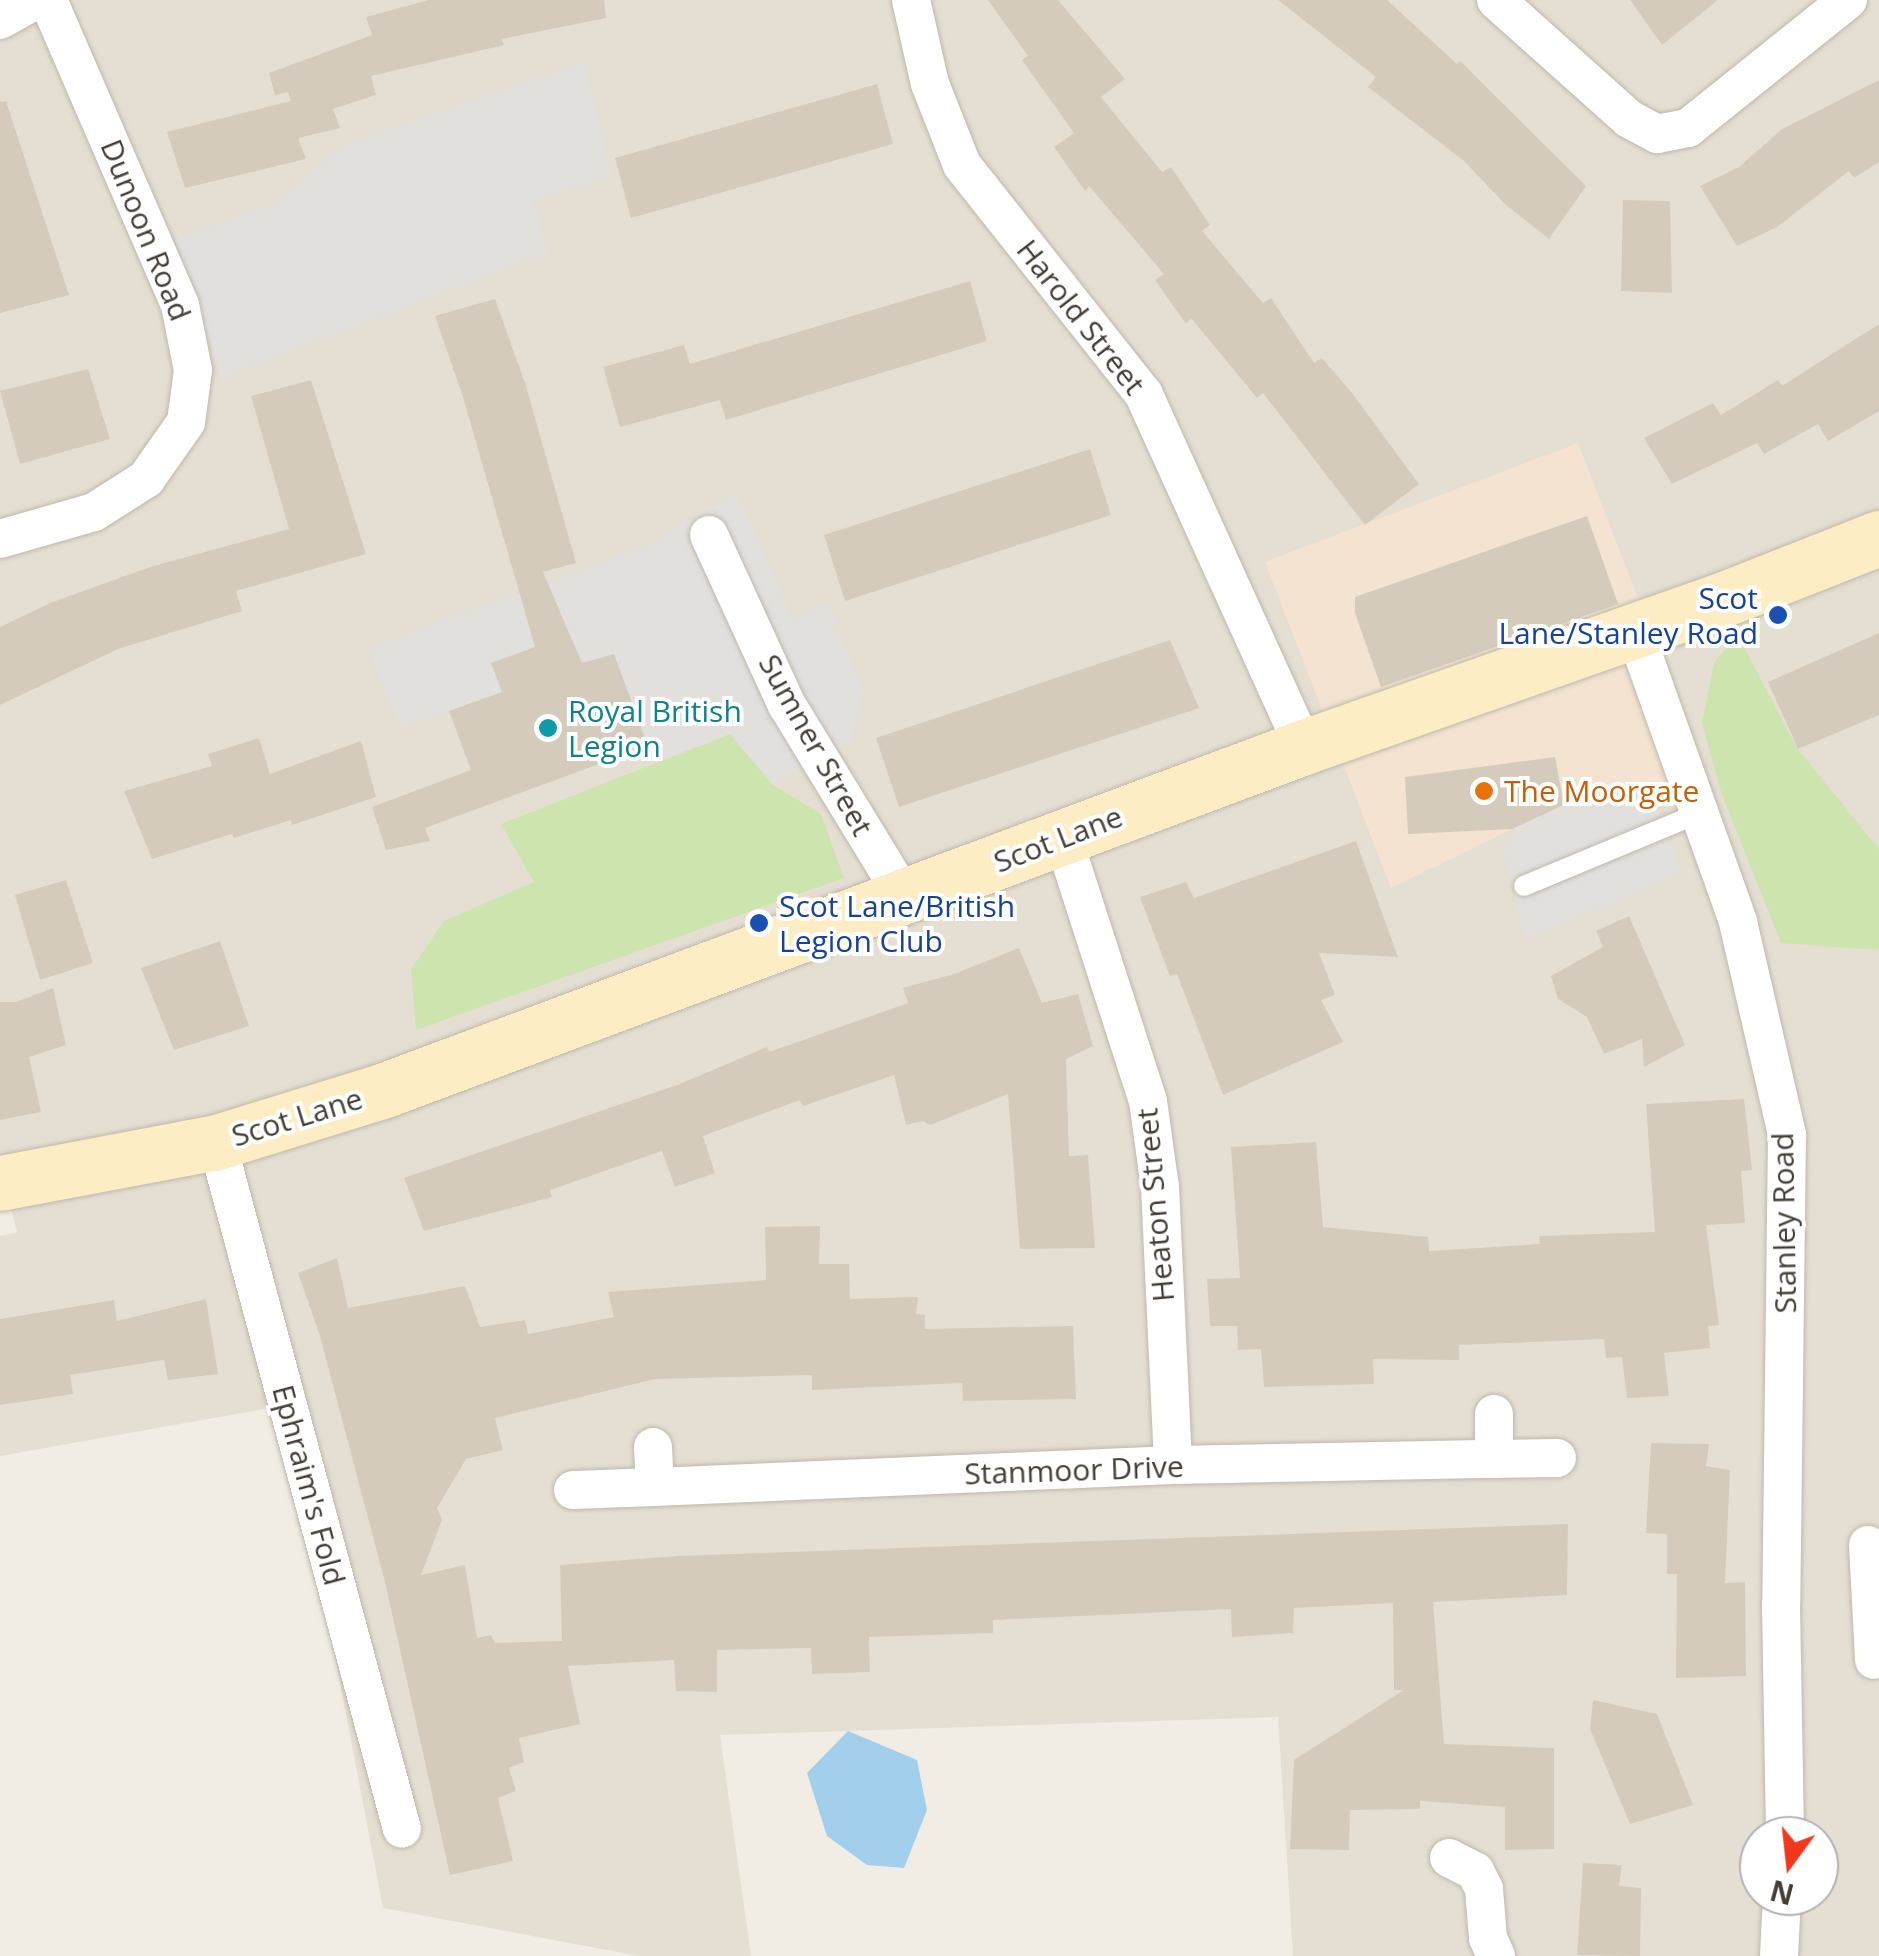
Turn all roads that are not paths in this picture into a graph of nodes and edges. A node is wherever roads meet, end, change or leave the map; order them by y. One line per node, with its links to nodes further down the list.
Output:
1 (36, 0): 6 (street)
2 (48, 0): 9 (street, Dunoon Road)
3 (911, 0): 11 (street, Harold Street)
4 (1496, 0): 5 (street)
5 (1848, 0)
6 (0, 20)
7 (709, 535): 15 (street, Sumner Street)
8 (1879, 538): 10 (main road, Scot Lane)
9 (0, 539)
10 (1635, 632): 11 (main road, Scot Lane); 12 (street, Stanley Road)
11 (1304, 747): 13 (main road, Scot Lane)
12 (1700, 813): 14 (lane); 28 (street, Stanley Road)
13 (1063, 838): 15 (main road, Scot Lane); 22 (street, Heaton Street)
14 (1524, 886)
15 (904, 897): 16 (main road, Scot Lane)
16 (217, 1142): 17 (main road, Scot Lane); 29 (street, Ephraim's Fold)
17 (0, 1183)
18 (1494, 1414): 21 (street)
19 (653, 1447): 23 (street)
20 (1557, 1458): 21 (street, Stanmoor Drive)
21 (1494, 1459): 22 (street, Stanmoor Drive)
22 (1173, 1466): 23 (street, Stanmoor Drive)
23 (655, 1488): 24 (street, Stanmoor Drive)
24 (572, 1490)
25 (1868, 1545): 26 (street)
26 (1875, 1607): 27 (street)
27 (1874, 1660)
28 (1785, 1816)
29 (402, 1828)
30 (1449, 1858): 32 (street)
31 (1781, 1916): 33 (street)
32 (1496, 1956)
33 (1779, 1956)

